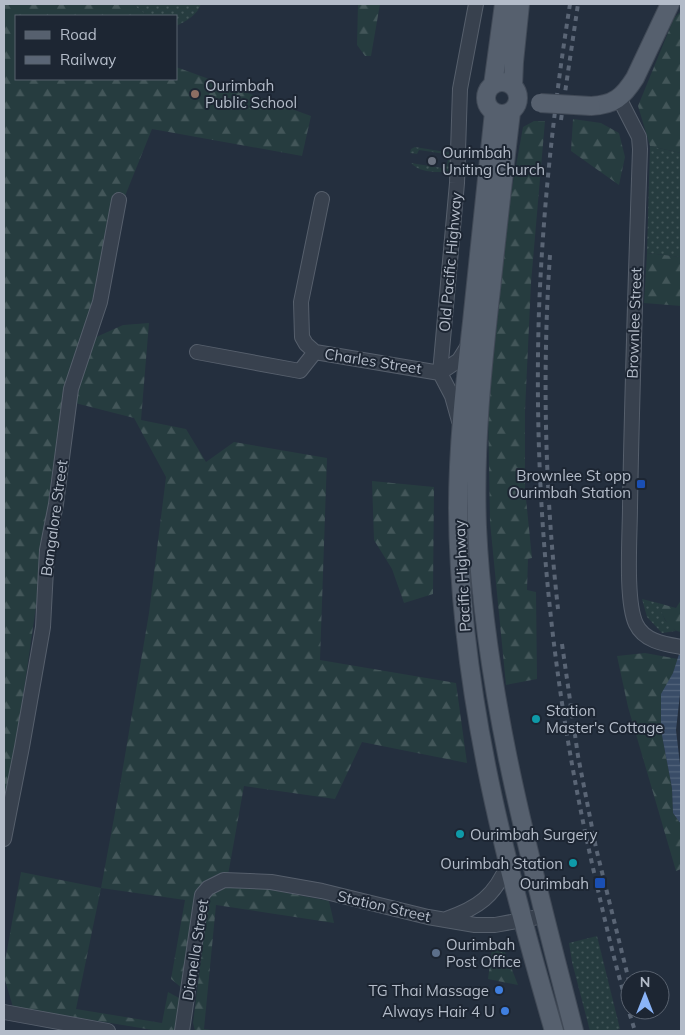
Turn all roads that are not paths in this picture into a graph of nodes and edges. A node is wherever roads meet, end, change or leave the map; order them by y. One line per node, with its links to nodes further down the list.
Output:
1 (476, 4): 15 (street, Old Pacific Highway)
2 (504, 4): 5 (main road)
3 (520, 4): 6 (main road)
4 (670, 4): 7 (main road)
5 (493, 85): 6 (main road); 9 (main road)
6 (515, 88): 8 (main road); 9 (main road)
7 (619, 98): 8 (main road, bridge); 17 (street, Brownlee Street)
8 (540, 102): 9 (main road)
9 (506, 111): 12 (main road, Pacific Highway); 21 (main road, Pacific Highway)
10 (322, 199): 14 (street)
11 (119, 200): 18 (street, Bangalore Street)
12 (469, 344): 15 (street, Charles Street); 16 (main road, Pacific Highway)
13 (197, 352): 14 (street, Charles Street)
14 (316, 352): 15 (street, Charles Street)
15 (440, 372): 16 (street, Charles Street)
16 (460, 430): 19 (main road, Pacific Highway)
17 (678, 647)
18 (4, 839)
19 (508, 864): 22 (street); 23 (main road, Pacific Highway)
20 (224, 880): 22 (street, Station Street); 26 (street, Dianella Street)
21 (544, 916): 23 (street, Station Street); 28 (main road, Pacific Highway)
22 (445, 920): 23 (street, Station Street)
23 (522, 920): 27 (main road, Pacific Highway)
24 (4, 1012): 25 (street)
25 (108, 1031)
26 (182, 1031)
27 (554, 1031)
28 (574, 1031)

